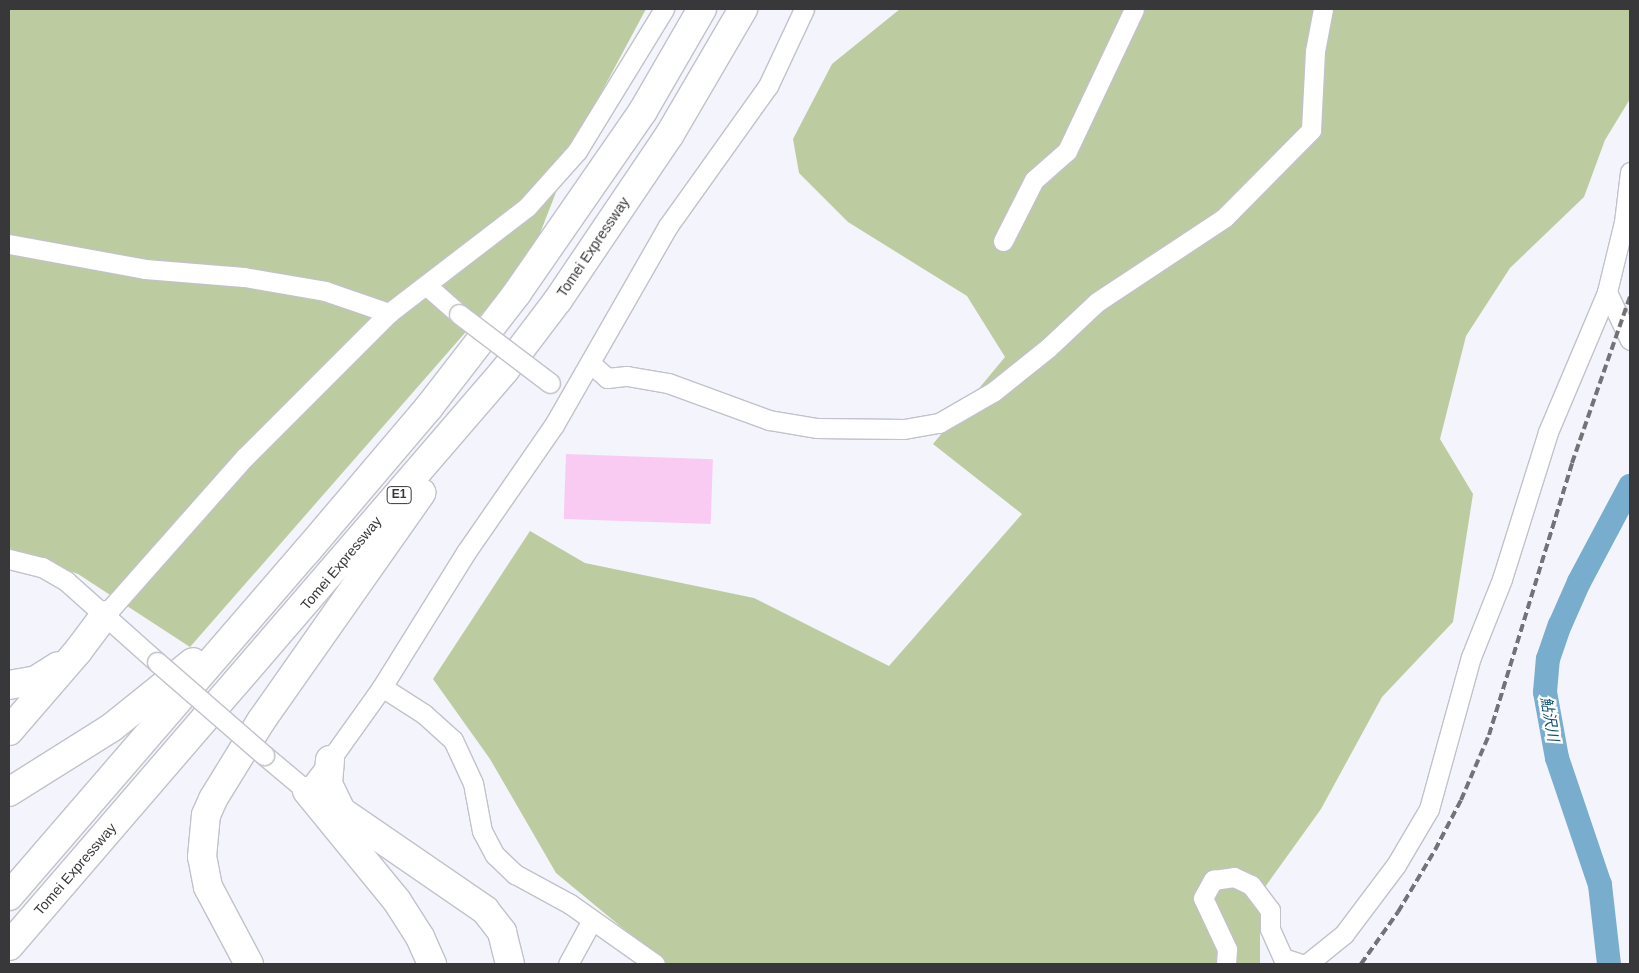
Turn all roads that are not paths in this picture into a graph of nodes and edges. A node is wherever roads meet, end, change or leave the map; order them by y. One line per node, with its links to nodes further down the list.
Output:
1 (664, 9): 10 (street)
2 (702, 9): 17 (highway, E1)
3 (743, 9): 15 (highway, Tomei Expressway / E1)
4 (804, 9): 14 (street)
5 (1134, 9): 8 (street)
6 (1324, 9): 14 (street)
7 (1630, 172): 11 (street)
8 (1003, 241)
9 (9, 244): 12 (street)
10 (426, 285): 12 (street); 16 (street, bridge)
11 (1607, 292): 13 (street); 36 (street)
12 (389, 313): 19 (street)
13 (1630, 340)
14 (590, 363): 16 (street)
15 (505, 370): 28 (highway, Tomei Expressway / E1); 29 (highway)
16 (570, 398): 21 (street)
17 (307, 551): 25 (highway); 26 (highway, E1)
18 (9, 559): 19 (street)
19 (105, 615): 20 (highway); 22 (highway); 24 (street, bridge)
20 (9, 685)
21 (382, 687): 23 (street); 27 (street)
22 (9, 732)
23 (330, 760): 24 (street); 31 (highway)
24 (308, 791): 30 (highway)
25 (10, 792)
26 (9, 896)
27 (592, 920): 32 (street); 33 (street)
28 (9, 946)
29 (249, 964)
30 (432, 964)
31 (510, 964)
32 (568, 964)
33 (654, 964)
34 (1226, 964): 35 (street)
35 (1302, 964)
36 (1307, 964)

